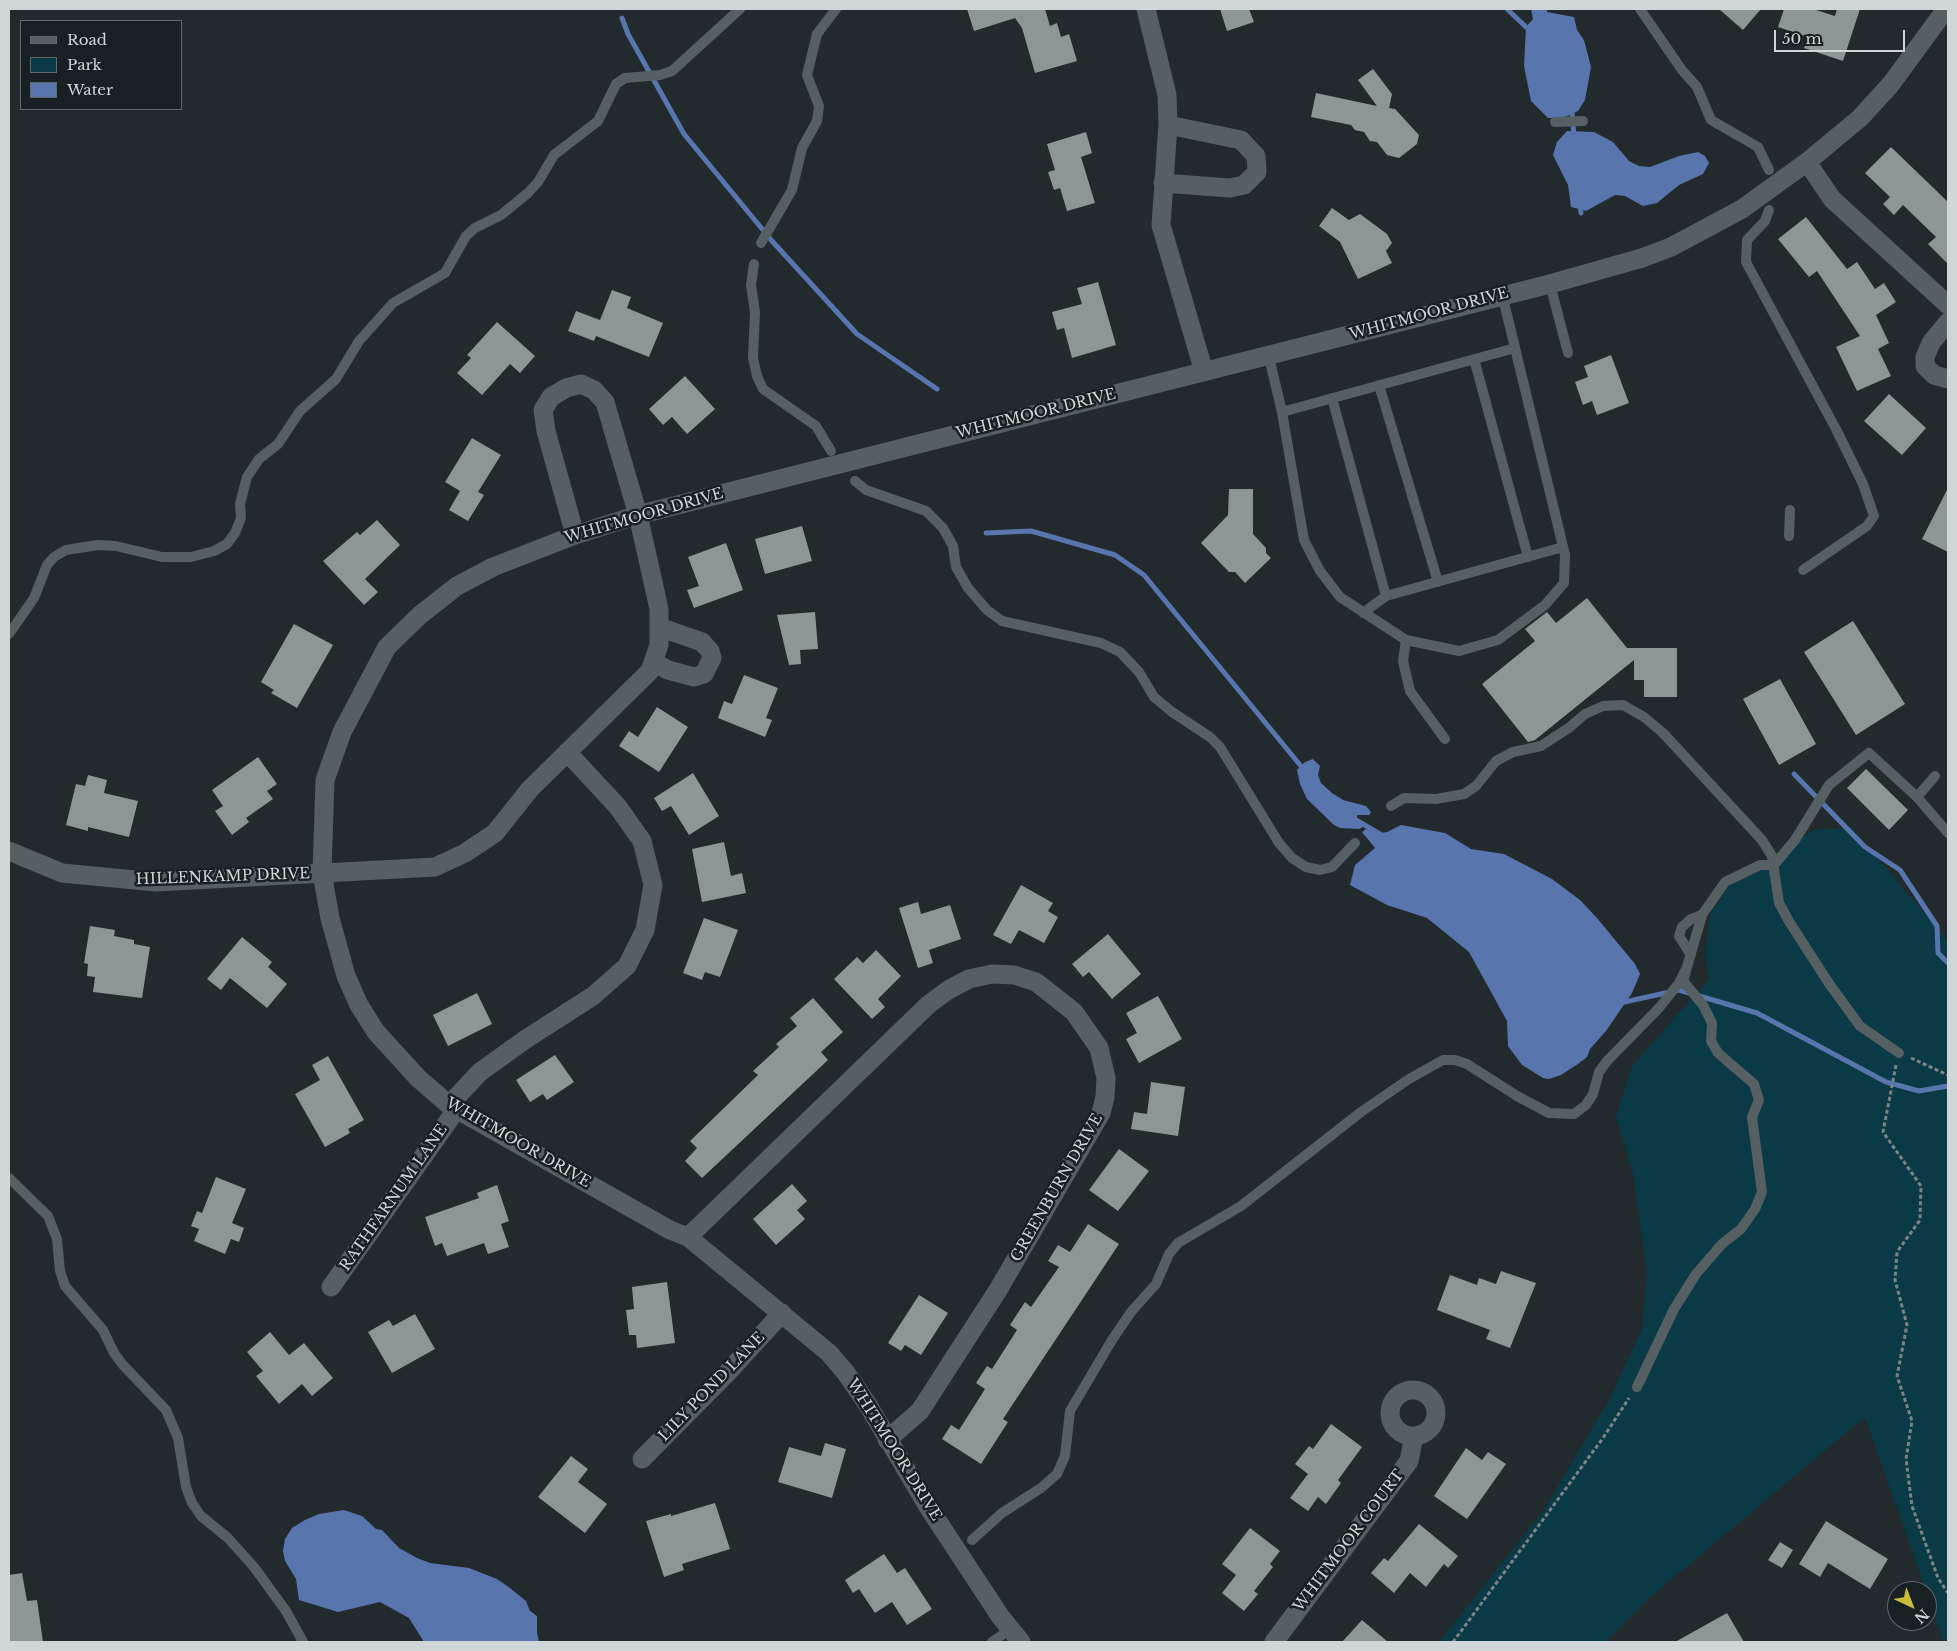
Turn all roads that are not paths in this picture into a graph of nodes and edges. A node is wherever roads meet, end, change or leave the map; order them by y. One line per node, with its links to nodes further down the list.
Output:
1 (740, 9): 41 (lane)
2 (836, 9): 13 (lane)
3 (1146, 9): 8 (street)
4 (1640, 9): 10 (lane)
5 (1942, 10): 9 (street, WHITMOOR DRIVE)
6 (1583, 121): 7 (lane)
7 (1555, 122)
8 (1168, 125): 11 (street); 11 (street)
9 (1807, 162): 15 (street, WHITMOOR DRIVE); 17 (street)
10 (1769, 170)
11 (1163, 183): 23 (street)
12 (1769, 210): 36 (lane)
13 (761, 243)
14 (754, 264): 28 (lane)
15 (1550, 284): 16 (street, WHITMOOR DRIVE); 20 (lane)
16 (1502, 294): 19 (lane); 21 (street, WHITMOOR DRIVE)
17 (1948, 305)
18 (1948, 322): 24 (street)
19 (1515, 348): 22 (lane); 34 (lane)
20 (1568, 353)
21 (1269, 357): 23 (street, WHITMOOR DRIVE); 27 (lane)
22 (1474, 359): 25 (lane); 35 (lane)
23 (1204, 372): 31 (street, WHITMOOR DRIVE)
24 (1948, 379)
25 (1379, 385): 26 (lane); 37 (lane)
26 (1332, 398): 27 (lane); 38 (lane)
27 (1282, 412): 39 (lane)
28 (831, 450)
29 (855, 480): 50 (lane)
30 (1790, 510): 33 (lane)
31 (638, 515): 32 (street, WHITMOOR DRIVE); 32 (street); 40 (street)
32 (575, 535): 53 (street, WHITMOOR DRIVE)
33 (1789, 536)
34 (1564, 547): 35 (lane); 42 (lane)
35 (1528, 557): 37 (lane)
36 (1803, 570)
37 (1438, 582): 38 (lane)
38 (1386, 596): 39 (lane)
39 (1363, 613): 42 (lane)
40 (659, 627): 43 (street); 43 (street)
41 (9, 634)
42 (1406, 640): 44 (lane)
43 (654, 662): 45 (street, HILLENKAMP DRIVE)
44 (1446, 739)
45 (567, 752): 53 (street, HILLENKAMP DRIVE); 58 (street, RATHFARNUM LANE)
46 (1935, 776): 47 (lane)
47 (1917, 797): 49 (lane); 52 (lane)
48 (1391, 806): 52 (lane)
49 (1948, 833)
50 (1355, 843)
51 (9, 851): 53 (street, HILLENKAMP DRIVE)
52 (1774, 865): 54 (lane); 57 (lane)
53 (322, 873): 58 (street, WHITMOOR DRIVE)
54 (1702, 915): 55 (lane); 55 (lane)
55 (1691, 955): 56 (lane)
56 (1685, 971): 63 (lane); 67 (lane)
57 (1898, 1052)
58 (453, 1108): 60 (street, WHITMOOR DRIVE); 61 (street, RATHFARNUM LANE)
59 (9, 1178): 69 (lane)
60 (688, 1237): 62 (street, WHITMOOR DRIVE); 65 (street, GREENBURN DRIVE)
61 (331, 1287)
62 (782, 1314): 65 (street, WHITMOOR DRIVE); 66 (street, LILY POND LANE)
63 (1636, 1387)
64 (1414, 1436): 72 (street, WHITMOOR COURT)
65 (887, 1440): 71 (street, WHITMOOR DRIVE)
66 (642, 1459)
67 (972, 1540)
68 (1002, 1635): 70 (lane)
69 (303, 1642)
70 (992, 1642)
71 (1021, 1642)
72 (1274, 1642)

